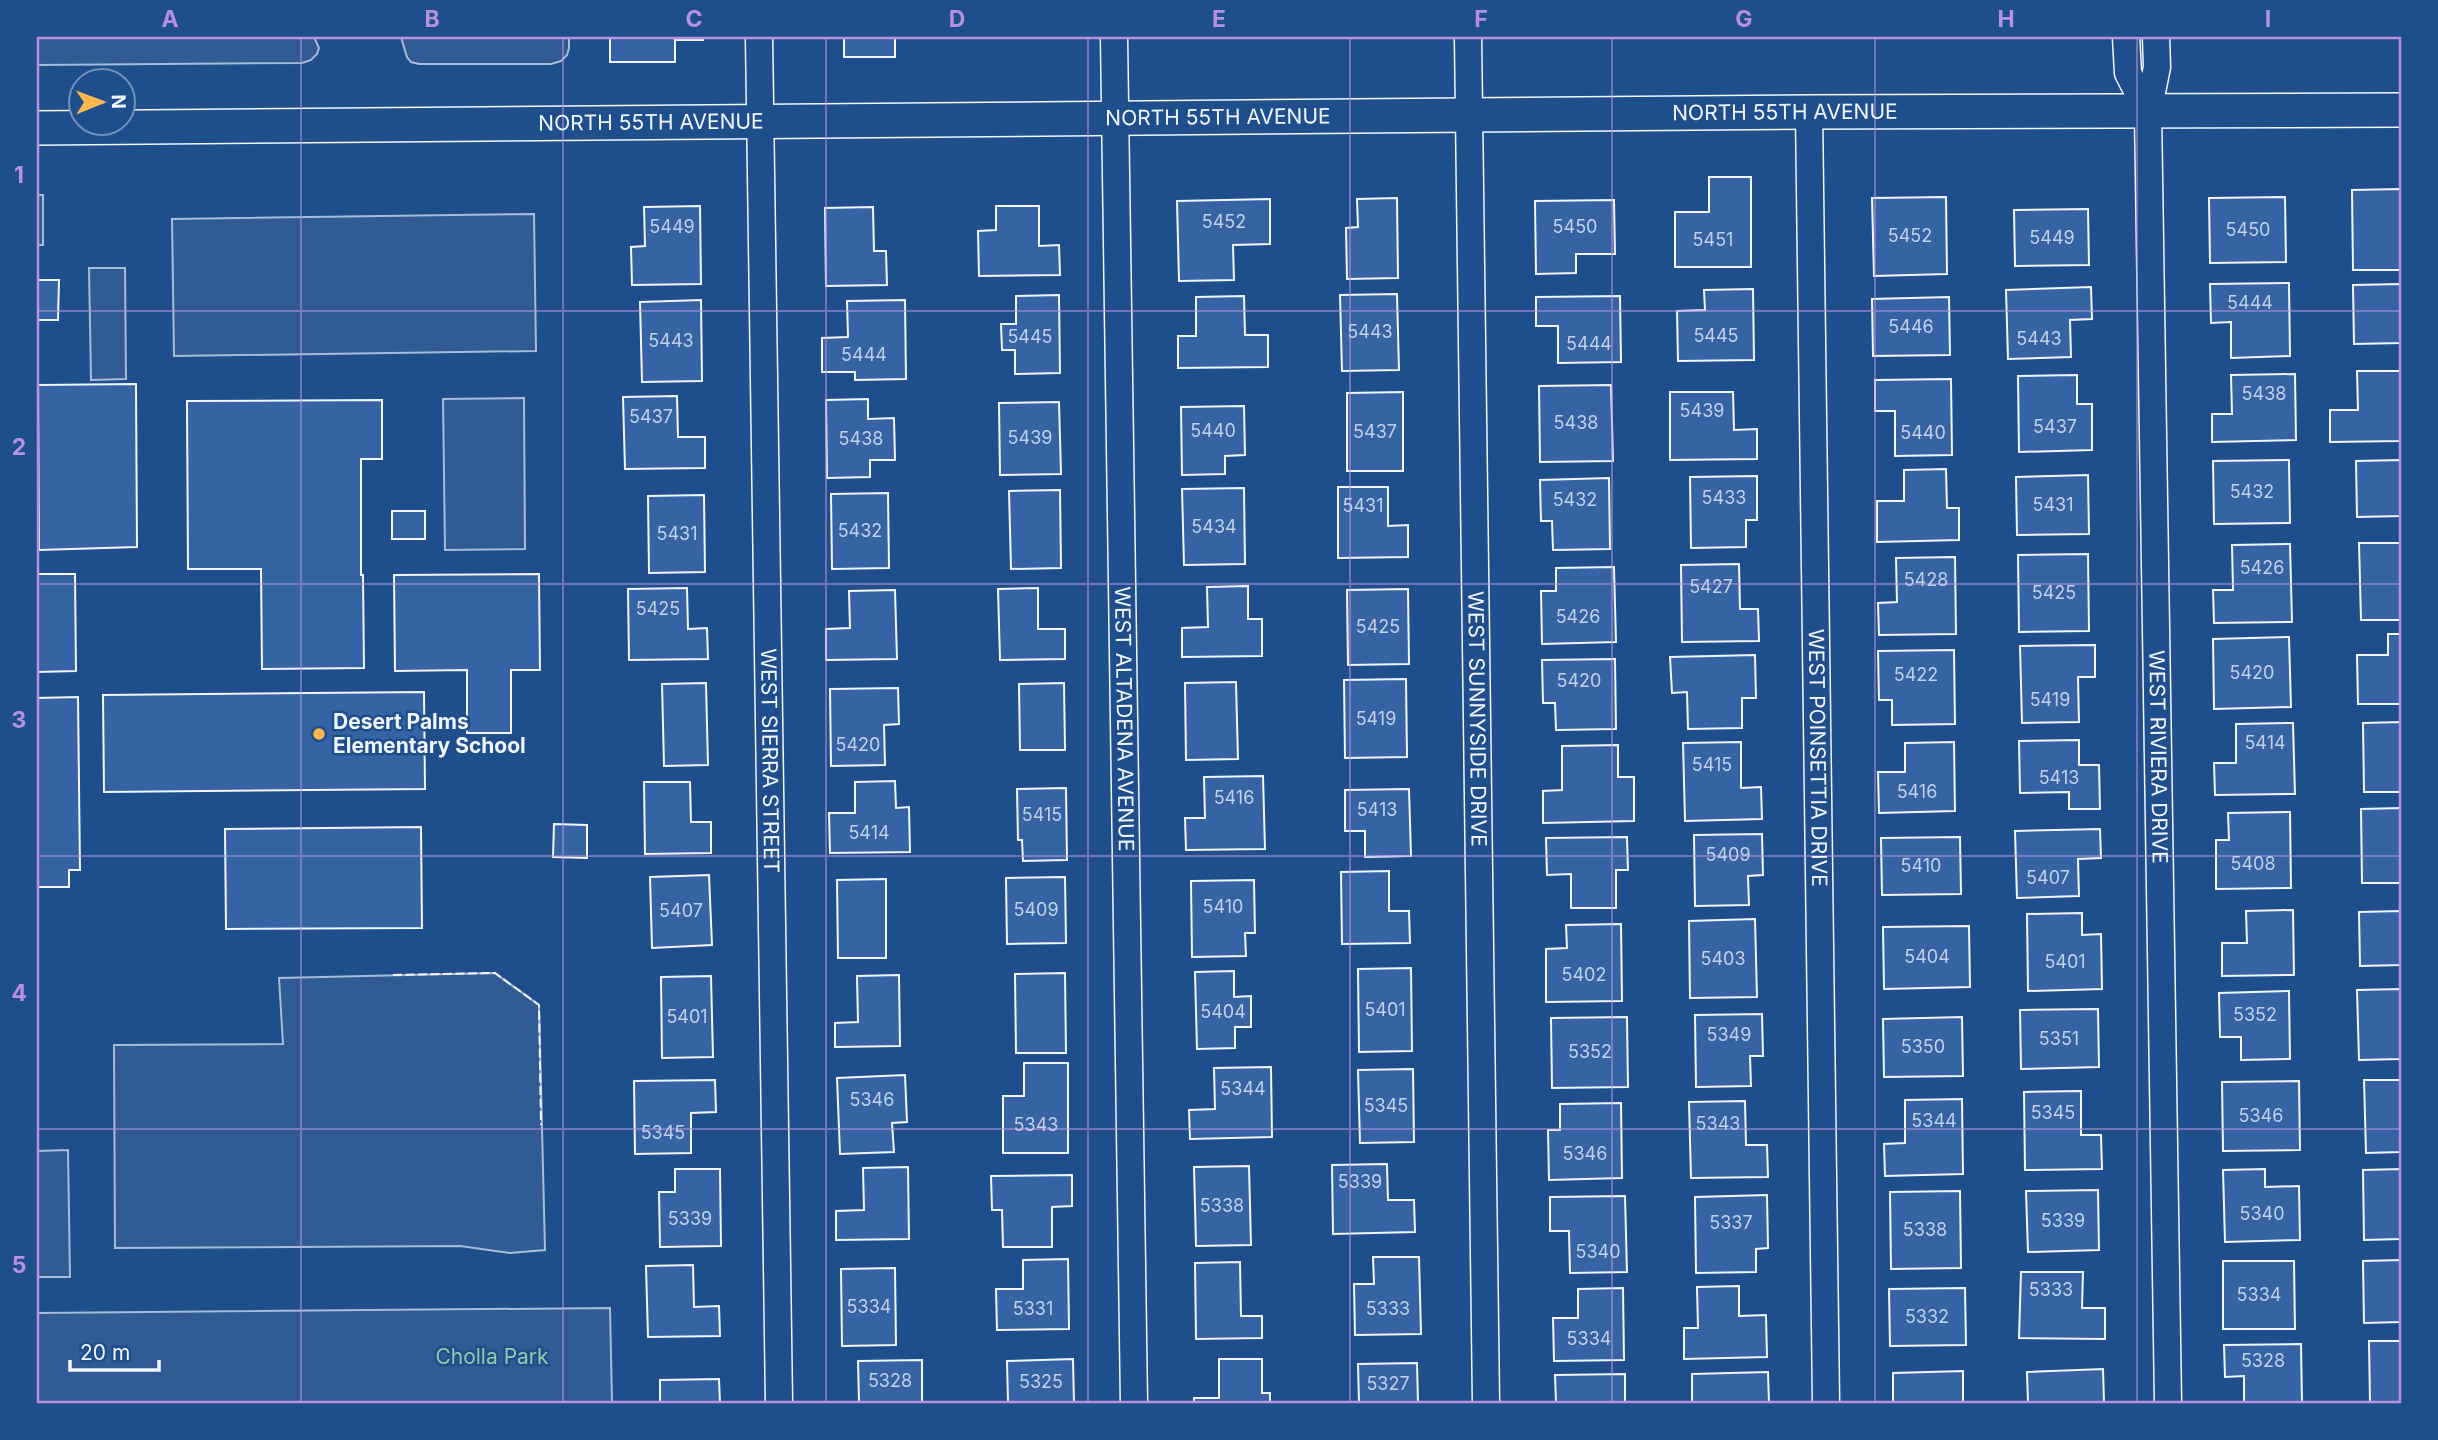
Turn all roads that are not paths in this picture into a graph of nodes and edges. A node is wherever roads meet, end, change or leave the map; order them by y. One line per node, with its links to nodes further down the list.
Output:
1 (759, 37): 11 (street, WEST SIERRA STREET)
2 (1114, 37): 10 (street, WEST ALTADENA AVENUE)
3 (1468, 37): 9 (street, WEST SUNNYSIDE DRIVE)
4 (2126, 37): 7 (street, WEST RIVIERA DRIVE)
5 (2156, 37): 7 (street, WEST RIVIERA DRIVE)
6 (2401, 110): 7 (street, NORTH 55TH AVENUE)
7 (2148, 112): 8 (street, NORTH 55TH AVENUE); 17 (street, WEST RIVIERA DRIVE)
8 (1809, 113): 9 (street, NORTH 55TH AVENUE); 16 (street, WEST POINSETTIA DRIVE)
9 (1469, 116): 10 (street, NORTH 55TH AVENUE); 15 (street, WEST SUNNYSIDE DRIVE)
10 (1115, 119): 11 (street, NORTH 55TH AVENUE); 14 (street, WEST ALTADENA AVENUE)
11 (759, 121): 12 (street, NORTH 55TH AVENUE); 13 (street, WEST SIERRA STREET)
12 (37, 128)
13 (779, 1403)
14 (1134, 1403)
15 (1486, 1403)
16 (1826, 1403)
17 (2168, 1403)

